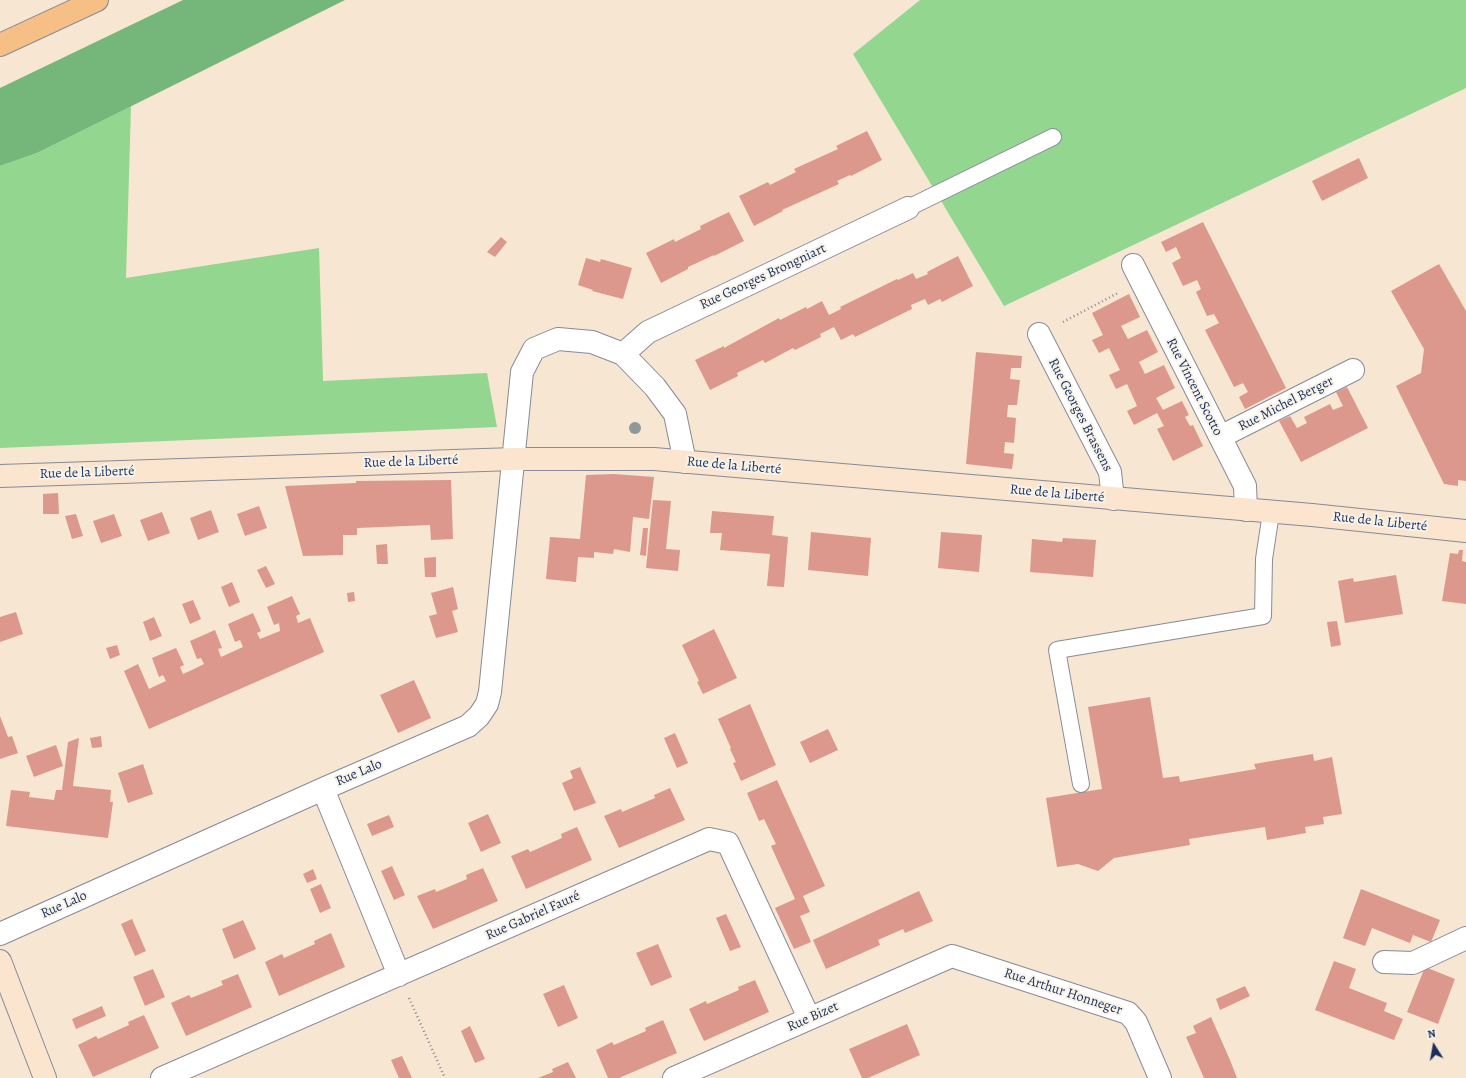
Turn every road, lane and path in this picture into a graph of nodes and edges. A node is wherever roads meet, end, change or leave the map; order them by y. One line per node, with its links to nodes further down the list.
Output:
1 (97, 0): 2 (highway)
2 (0, 45)
3 (1054, 137): 4 (lane)
4 (908, 208): 7 (street, Rue Georges Brongniart)
5 (1137, 274): 6 (path); 9 (street, Rue Vincent Scotto)
6 (1039, 334): 13 (street, Rue Georges Brassens)
7 (623, 354): 10 (street, Rue Lalo); 11 (street)
8 (1353, 370): 9 (street, Rue Michel Berger)
9 (1220, 437): 14 (street, Rue Vincent Scotto)
10 (514, 459): 11 (street, Rue de la Liberté); 12 (street, Rue de la Liberté); 18 (street, Rue Lalo)
11 (685, 462): 13 (street, Rue de la Liberté)
12 (0, 476)
13 (1113, 499): 14 (street, Rue de la Liberté)
14 (1246, 510): 15 (street, Rue de la Liberté)
15 (1271, 513): 16 (street, Rue de la Liberté); 17 (lane)
16 (1466, 531)
17 (1081, 784)
18 (323, 789): 19 (street, Rue Lalo); 24 (street)
19 (0, 934)
20 (1466, 938): 23 (street)
21 (952, 956): 25 (street, Rue Bizet); 30 (street, Rue Arthur Honneger)
22 (0, 961): 26 (street)
23 (1384, 962)
24 (399, 975): 25 (street, Rue Gabriel Fauré); 27 (street, Rue Gabriel Fauré); 28 (path)
25 (809, 1018): 29 (street, Rue Bizet)
26 (45, 1078)
27 (162, 1078)
28 (445, 1078)
29 (674, 1078)
30 (1160, 1078)

